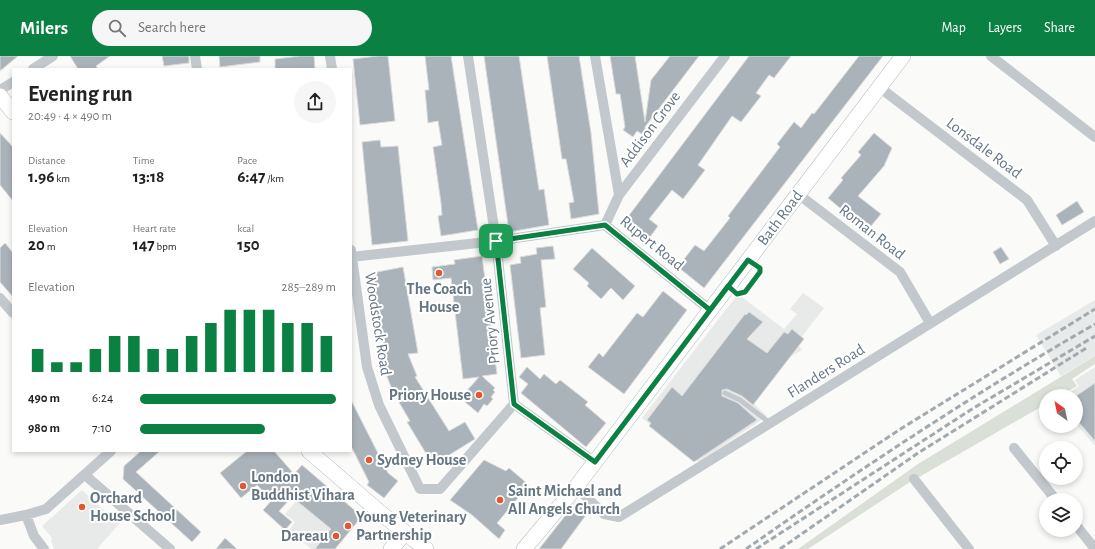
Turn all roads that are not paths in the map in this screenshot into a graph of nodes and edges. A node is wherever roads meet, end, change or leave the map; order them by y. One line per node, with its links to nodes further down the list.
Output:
1 (53, 56): 9 (street)
2 (195, 56): 10 (street)
3 (330, 56): 11 (street)
4 (468, 56): 22 (street, Priory Avenue)
5 (595, 56): 19 (street)
6 (725, 56): 19 (street, Addison Grove)
7 (903, 56): 13 (main road, Bath Road)
8 (990, 56): 17 (street)
9 (35, 68)
10 (197, 68)
11 (332, 68)
12 (12, 83): 14 (street)
13 (879, 88): 18 (main road, Bath Road); 23 (street, Lonsdale Road)
14 (0, 90)
15 (0, 96): 16 (main road)
16 (12, 111)
17 (1095, 138)
18 (798, 194): 27 (main road, Bath Road); 29 (street, Roman Road)
19 (619, 195): 21 (street, Addison Grove)
20 (1095, 221): 23 (street, Flanders Road)
21 (605, 225): 22 (street, Rupert Road); 27 (street, Rupert Road)
22 (496, 241): 24 (street, Rupert Road); 31 (street, Priory Avenue)
23 (1056, 246): 29 (street, Flanders Road)
24 (352, 254)
25 (352, 262): 31 (street, Woodstock Road)
26 (0, 298): 28 (street)
27 (710, 310): 36 (main road, Bath Road)
28 (12, 312)
29 (930, 323): 32 (street, Flanders Road)
30 (725, 393): 32 (lane)
31 (514, 404): 36 (street)
32 (770, 423): 39 (street, Flanders Road)
33 (1014, 448): 40 (street)
34 (110, 452): 37 (street)
35 (310, 452): 43 (main road)
36 (595, 462): 39 (main road, Bath Road)
37 (85, 475): 41 (street); 47 (street)
38 (914, 479): 51 (street)
39 (576, 487): 50 (main road, Bath Road)
40 (1050, 493)
41 (26, 515): 42 (street); 46 (street)
42 (0, 520)
43 (405, 533): 48 (main road); 49 (main road)
44 (1083, 533): 45 (street)
45 (1095, 548)
46 (44, 549)
47 (170, 549)
48 (391, 549)
49 (426, 549)
50 (524, 549)
51 (969, 549)

